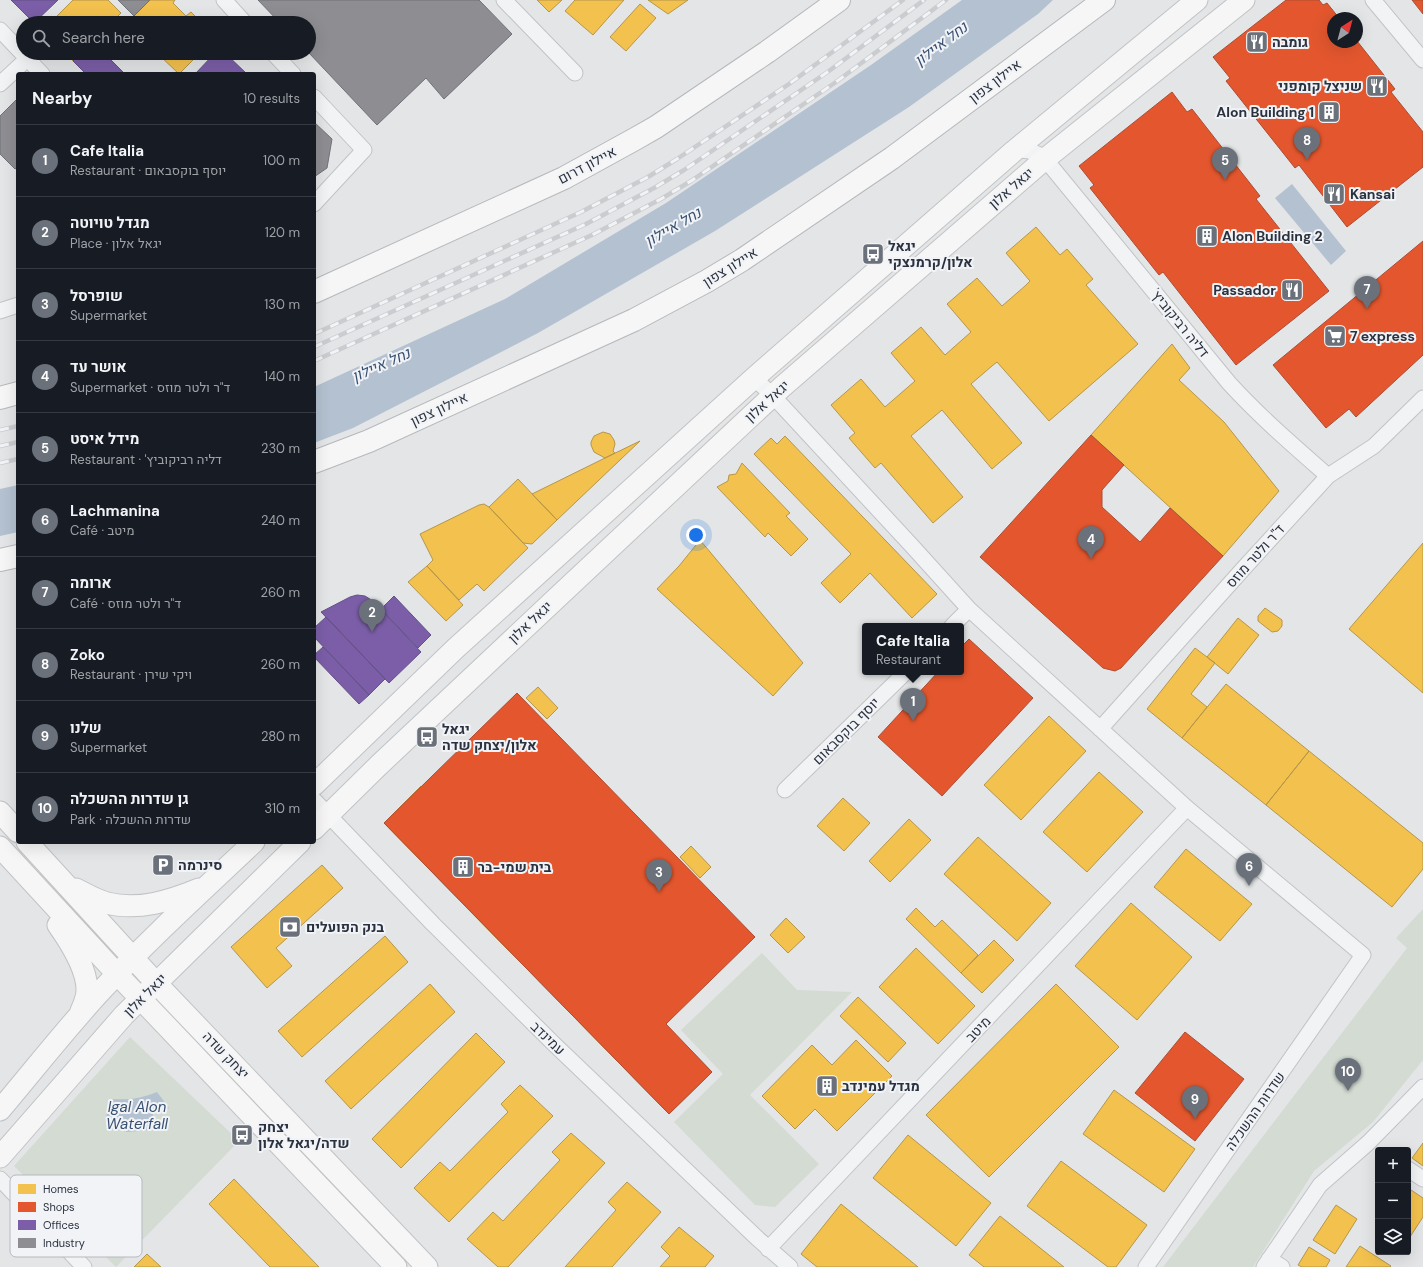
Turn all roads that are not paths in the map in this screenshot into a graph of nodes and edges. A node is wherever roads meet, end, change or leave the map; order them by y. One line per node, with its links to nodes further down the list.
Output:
1 (224, 0): 8 (street)
2 (504, 0): 17 (street)
3 (839, 0): 23 (highway, איילון דרום)
4 (1104, 0): 31 (highway, איילון צפון)
5 (1197, 0): 20 (street, יגאל אלון)
6 (1244, 0): 21 (street, יגאל אלון)
7 (1373, 0): 14 (street)
8 (239, 16)
9 (0, 30): 10 (street)
10 (16, 47)
11 (26, 60): 18 (street)
12 (28, 60): 15 (street)
13 (280, 60): 16 (street)
14 (1423, 60)
15 (40, 72)
16 (291, 72)
17 (575, 73)
18 (0, 84)
19 (316, 99): 22 (street)
20 (1014, 151): 21 (street); 26 (street, יגאל אלון)
21 (1045, 159): 28 (street, יגאל אלון); 32 (street, 'דליה רביקוביץ)
22 (316, 202)
23 (316, 291)
24 (16, 306): 25 (street)
25 (0, 311)
26 (754, 378): 28 (street); 39 (street, יגאל אלון)
27 (16, 394): 29 (highway)
28 (773, 396): 35 (street); 44 (street, יגאל אלון)
29 (0, 398)
30 (1423, 398): 32 (street, ד"ר ולטר מוזס)
31 (316, 461)
32 (1328, 476): 38 (street, ד"ר ולטר מוזס)
33 (16, 556): 34 (highway)
34 (0, 560)
35 (969, 609): 36 (street); 38 (street)
36 (955, 623)
37 (903, 675): 40 (street, יוסף בוקסבאום)
38 (1100, 729): 42 (street)
39 (316, 783)
40 (785, 790)
41 (316, 806): 44 (street, עמינדב)
42 (1187, 808): 66 (street, מיטב); 73 (street, שדרות ההשכלה)
43 (0, 812): 45 (street)
44 (321, 822): 66 (street, עמינדב)
45 (16, 830)
46 (29, 844): 51 (street, יצחק שדה)
47 (252, 844): 52 (street)
48 (298, 844): 55 (street, יגאל אלון)
49 (0, 847): 50 (street, יצחק שדה)
50 (19, 868): 54 (street, יצחק שדה); 57 (street)
51 (62, 881): 52 (street); 53 (street, יצחק שדה)
52 (207, 886): 53 (street)
53 (133, 957): 54 (street); 55 (street, יצחק שדה)
54 (116, 974): 56 (street, יצחק שדה); 57 (street)
55 (156, 983): 56 (street, יגאל אלון); 71 (street, יצחק שדה)
56 (140, 998): 61 (street, יגאל אלון); 70 (street, יצחק שדה)
57 (80, 1013): 59 (street)
58 (1423, 1087): 60 (street)
59 (0, 1110)
60 (1374, 1146): 68 (street)
61 (0, 1157)
62 (1411, 1171): 64 (street)
63 (0, 1179): 65 (street)
64 (1423, 1179)
65 (10, 1189)
66 (768, 1249): 72 (street, עמינדב)
67 (74, 1257): 69 (street)
68 (1266, 1263): 74 (street)
69 (84, 1267)
70 (396, 1267)
71 (427, 1267)
72 (790, 1267)
73 (1146, 1267)
74 (1282, 1267)

